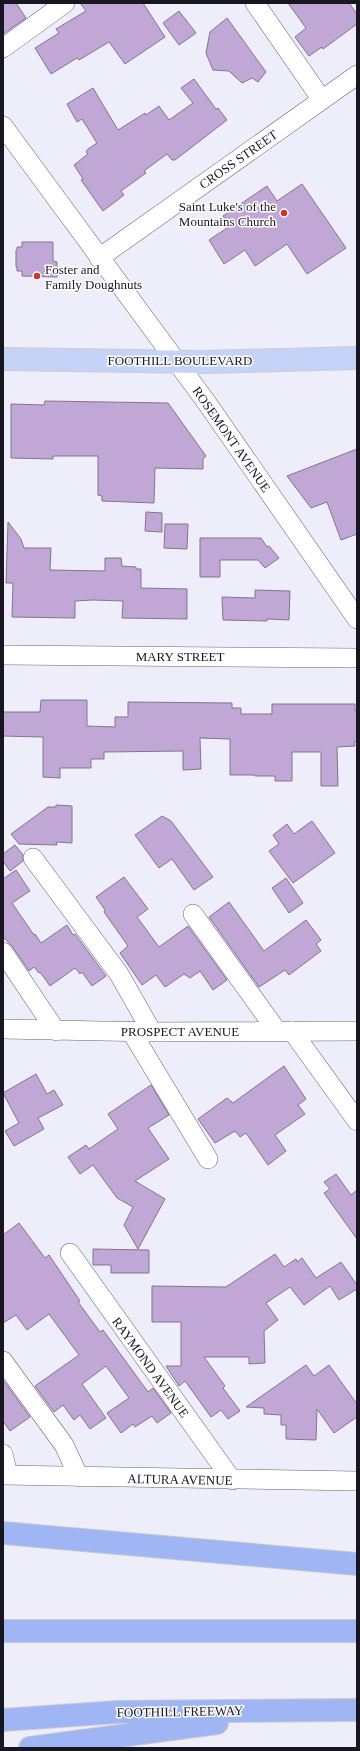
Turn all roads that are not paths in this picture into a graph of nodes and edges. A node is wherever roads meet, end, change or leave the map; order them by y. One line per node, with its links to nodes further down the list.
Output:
1 (65, 3): 3 (street)
2 (255, 3): 5 (street)
3 (3, 48)
4 (357, 75): 5 (street, CROSS STREET)
5 (322, 100): 7 (street, CROSS STREET)
6 (3, 126): 7 (street, ROSEMONT AVENUE)
7 (99, 258): 10 (street, ROSEMONT AVENUE)
8 (357, 358): 10 (main road, FOOTHILL BOULEVARD)
9 (3, 359): 10 (main road, FOOTHILL BOULEVARD)
10 (177, 361): 11 (street, ROSEMONT AVENUE)
11 (357, 619)
12 (3, 655): 13 (street, MARY STREET)
13 (357, 658)
14 (33, 858): 22 (street)
15 (193, 914): 20 (street)
16 (3, 952): 18 (street)
17 (3, 1030): 18 (street, PROSPECT AVENUE)
18 (56, 1031): 19 (street, PROSPECT AVENUE)
19 (131, 1031): 22 (street, PROSPECT AVENUE); 24 (street)
20 (284, 1031): 21 (street, PROSPECT AVENUE); 22 (street, PROSPECT AVENUE); 23 (street)
21 (357, 1031)
22 (152, 1032)
23 (357, 1121)
24 (208, 1158)
25 (70, 1253): 30 (street, RAYMOND AVENUE)
26 (3, 1361): 29 (street)
27 (3, 1454): 28 (street)
28 (6, 1475): 29 (street, ALTURA AVENUE)
29 (79, 1477): 30 (street, ALTURA AVENUE)
30 (232, 1480): 31 (street, ALTURA AVENUE)
31 (357, 1482)
32 (3, 1533): 33 (highway)
33 (357, 1564)
34 (3, 1631): 35 (highway)
35 (357, 1631)
36 (312, 1710): 37 (highway, FOOTHILL FREEWAY); 38 (highway, FOOTHILL FREEWAY); 39 (highway)
37 (357, 1710)
38 (3, 1720)
39 (30, 1748)

